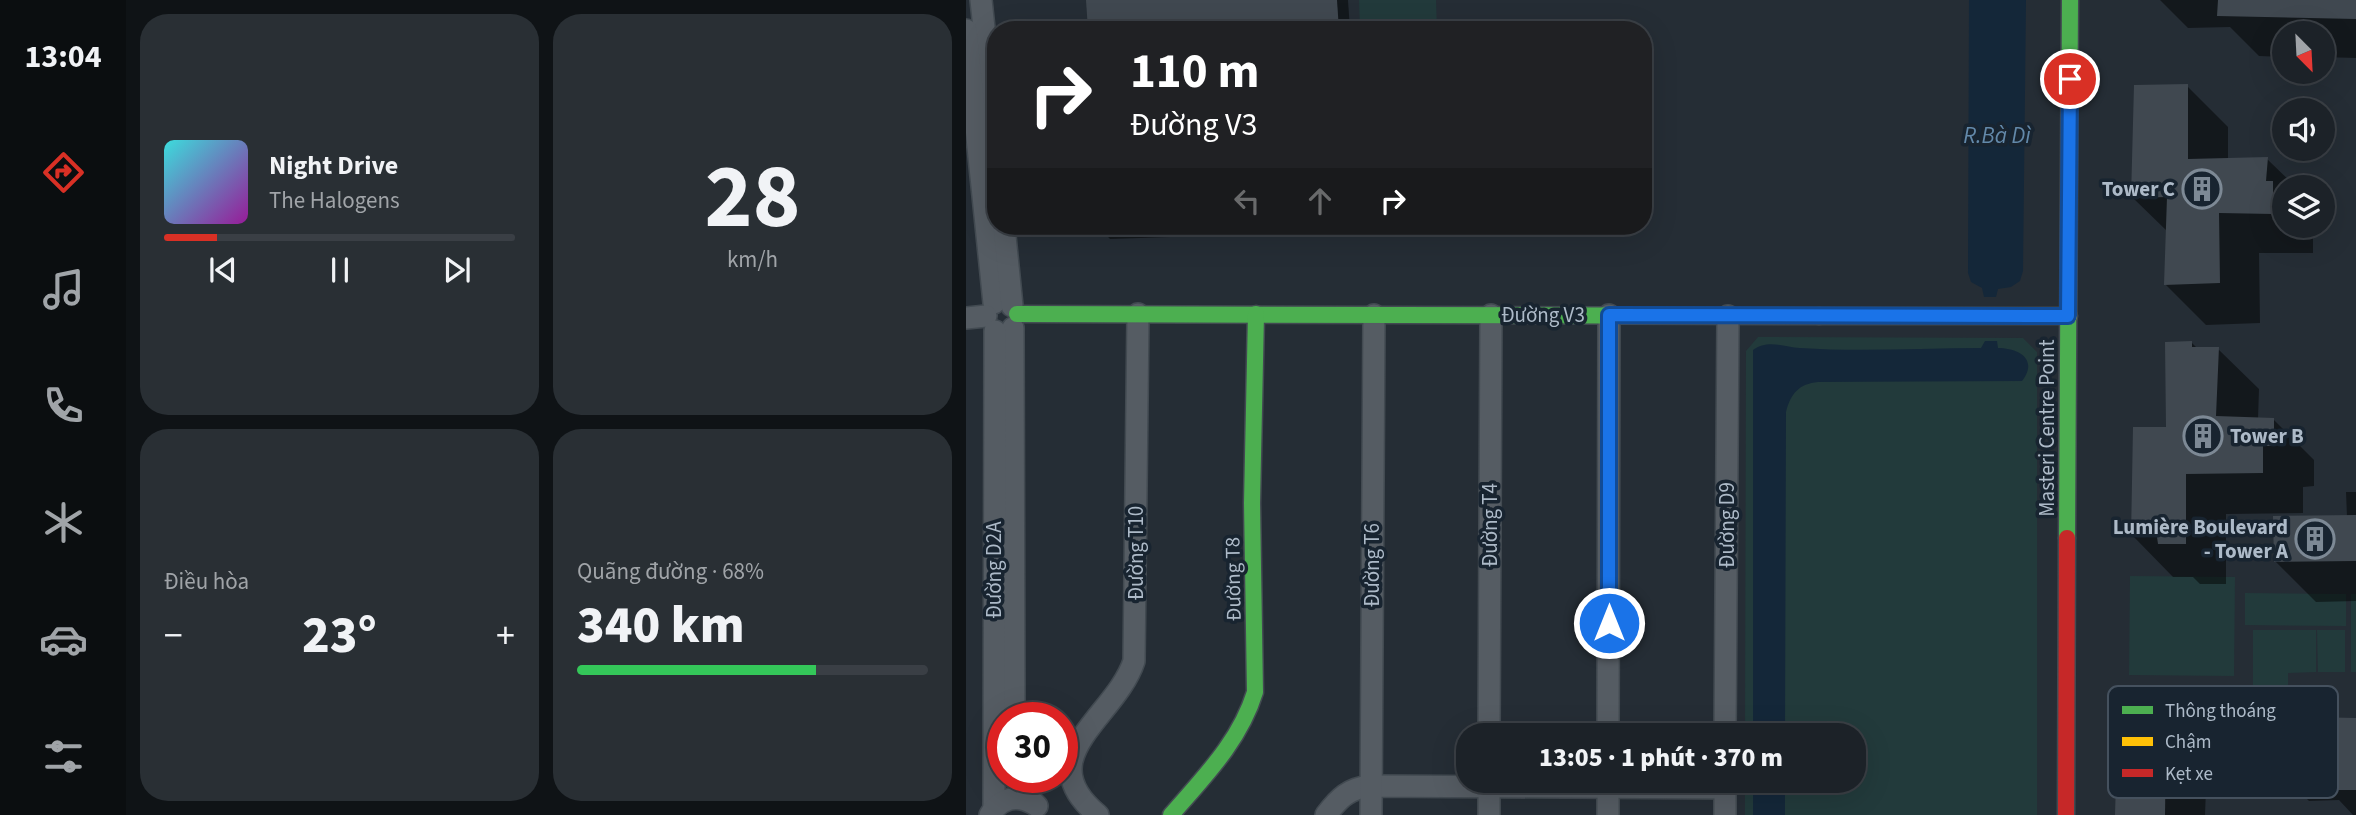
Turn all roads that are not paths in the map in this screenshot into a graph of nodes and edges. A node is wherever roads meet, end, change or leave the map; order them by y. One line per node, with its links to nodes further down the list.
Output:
1 (981, 0): 4 (street)
2 (2070, 0): 14 (street, Masteri Centre Point)
3 (966, 30): 5 (street, Đường D2A)
4 (987, 56)
5 (987, 218)
6 (989, 235): 15 (street, Đường D2A)
7 (1003, 235): 15 (street, Đường D2A)
8 (1138, 314): 9 (street, Đường V3); 15 (street, Đường V3); 28 (street, Đường T10)
9 (1256, 314): 10 (street, Đường V3); 29 (street, Đường T8)
10 (1374, 315): 11 (street, Đường V3); 21 (street, Đường T6)
11 (1491, 315): 12 (street, Đường V3); 17 (street, Đường T4)
12 (1609, 315): 13 (street, Đường V3); 18 (street)
13 (1728, 316): 14 (street, Đường V3); 19 (street, Đường D9)
14 (2068, 316): 35 (street, Masteri Centre Point)
15 (998, 317): 16 (street, Đường D2A); 26 (street, Đường D2A)
16 (1013, 702)
17 (1489, 723)
18 (1608, 723)
19 (1725, 723)
20 (1456, 785): 21 (street)
21 (1371, 786): 30 (street); 31 (street, Đường T6)
22 (1024, 793): 27 (street)
23 (1489, 793): 32 (street)
24 (1608, 793): 33 (street)
25 (1725, 793): 34 (street)
26 (992, 812): 27 (street)
27 (1041, 812)
28 (1098, 815)
29 (1171, 815)
30 (1326, 815)
31 (1371, 815)
32 (1489, 815)
33 (1608, 815)
34 (1725, 815)
35 (2066, 815)

